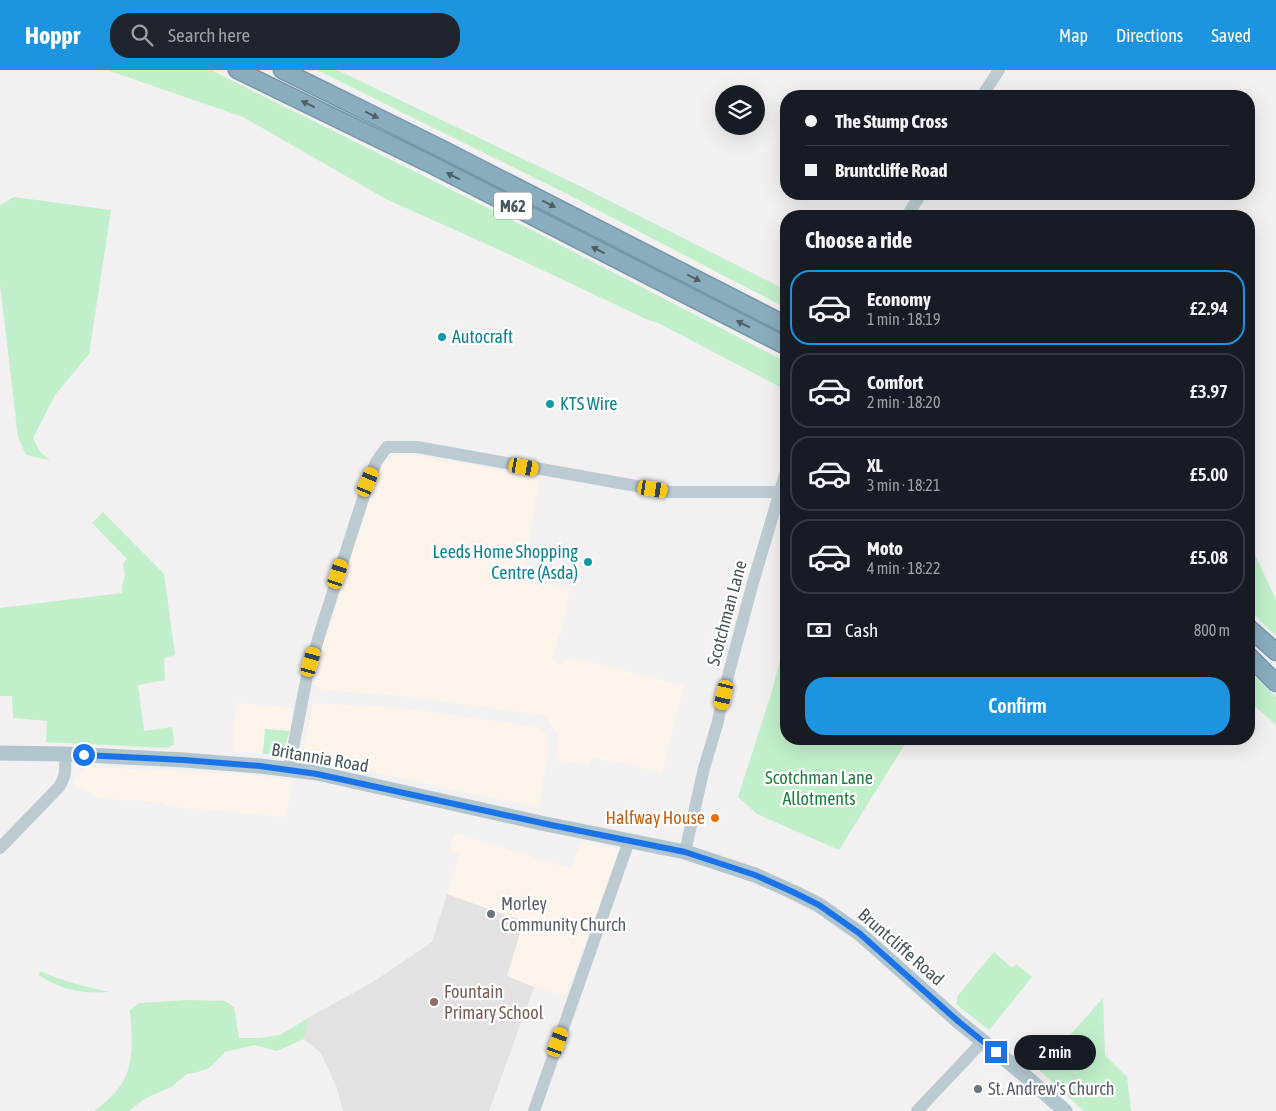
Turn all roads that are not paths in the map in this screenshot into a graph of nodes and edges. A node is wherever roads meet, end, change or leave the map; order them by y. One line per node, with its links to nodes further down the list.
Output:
1 (238, 70): 6 (highway, M62, one-way to 1)
2 (282, 70): 5 (highway, M62, one-way to 5)
3 (999, 70): 4 (street)
4 (986, 90)
5 (780, 321)
6 (780, 343)
7 (780, 492): 14 (street); 17 (street, Scotchman Lane)
8 (1255, 633): 9 (highway)
9 (1276, 652)
10 (1255, 662): 11 (highway)
11 (1276, 683)
12 (0, 753): 13 (main road, Britannia Road)
13 (65, 754): 14 (main road, Britannia Road); 16 (street)
14 (289, 769): 15 (main road, Britannia Road)
15 (629, 841): 17 (main road, Bruntcliffe Road); 19 (street)
16 (0, 848)
17 (685, 852): 18 (main road, Bruntcliffe Road)
18 (983, 1041): 20 (street); 21 (main road, Bruntcliffe Road)
19 (534, 1111)
20 (917, 1111)
21 (1065, 1111)

